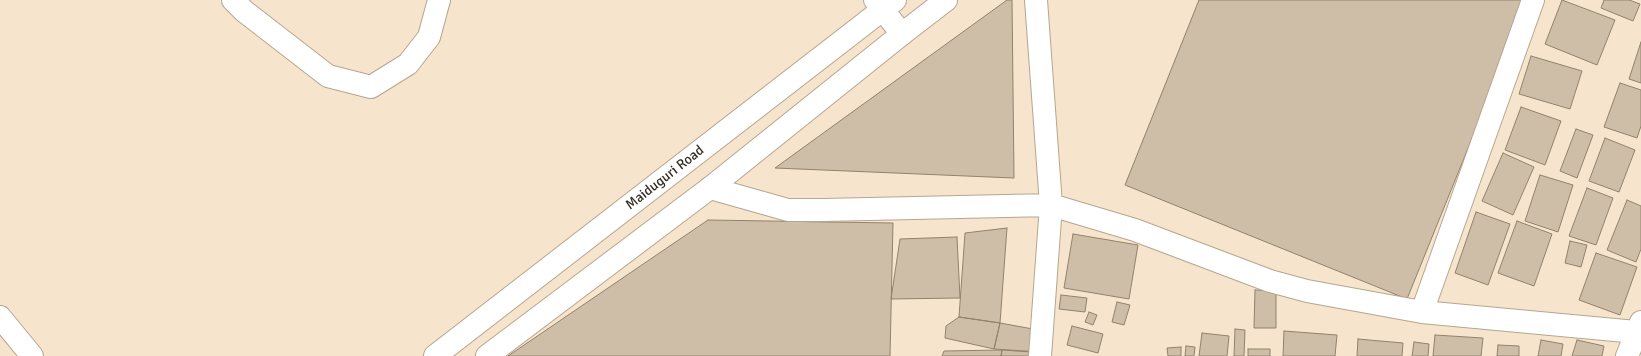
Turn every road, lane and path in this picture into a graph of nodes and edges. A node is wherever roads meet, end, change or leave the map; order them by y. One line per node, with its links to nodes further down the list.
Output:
1 (233, 0): 2 (main road)
2 (438, 0)
3 (946, 0): 7 (main road)
4 (1036, 0): 9 (main road)
5 (1533, 0): 10 (main road)
6 (884, 3): 7 (main road); 14 (main road, Maiduguri Road)
7 (902, 34): 8 (main road)
8 (710, 188): 9 (main road); 15 (main road)
9 (1051, 205): 10 (main road); 16 (main road)
10 (1422, 312): 12 (main road)
11 (0, 317): 13 (main road)
12 (1639, 327): 17 (main road)
13 (32, 356)
14 (435, 356)
15 (487, 356)
16 (1040, 356)
17 (1628, 356)

